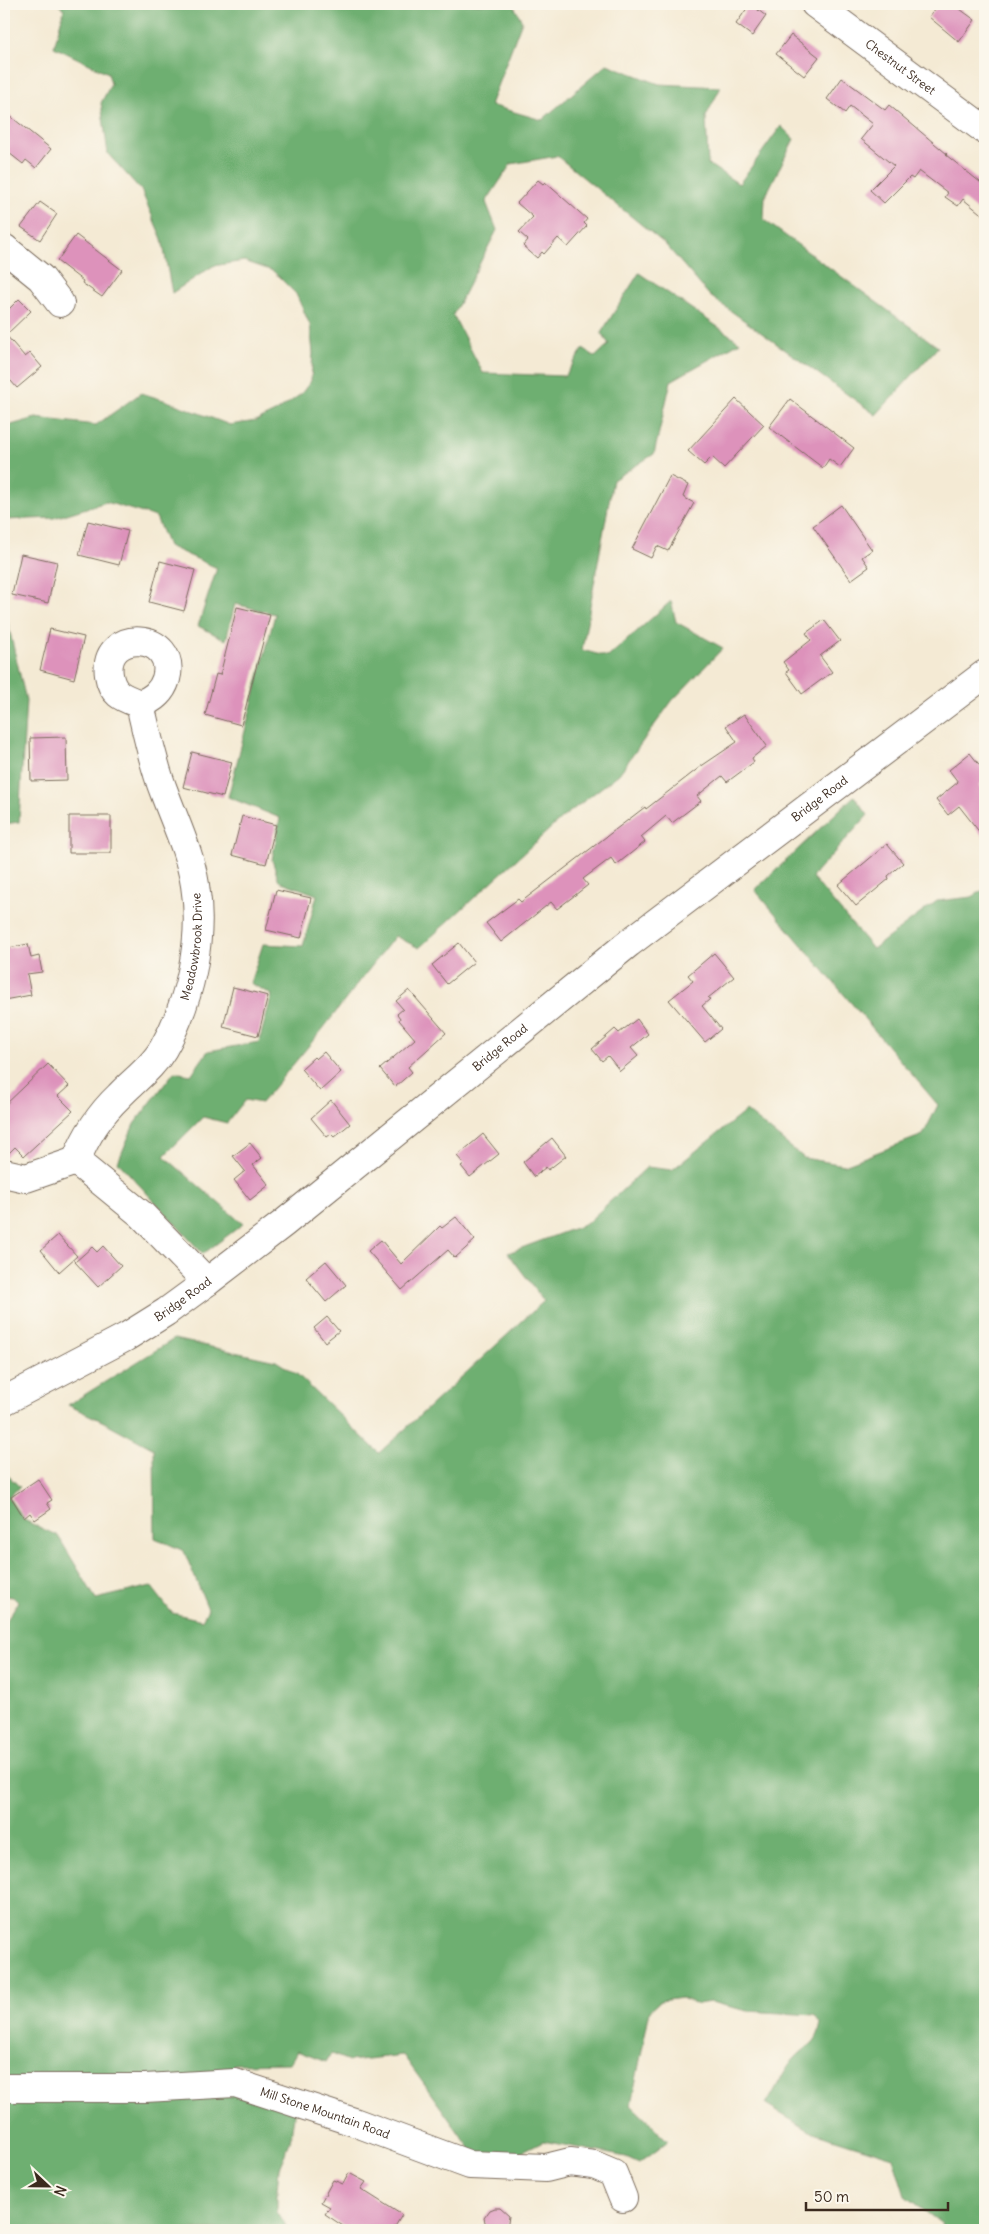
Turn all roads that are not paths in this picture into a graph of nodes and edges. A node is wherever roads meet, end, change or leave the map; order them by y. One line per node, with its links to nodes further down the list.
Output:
1 (815, 4): 2 (main road, Chestnut Street)
2 (985, 130)
3 (4, 248): 4 (main road)
4 (60, 302)
5 (985, 674): 9 (main road, Bridge Road)
6 (140, 704): 7 (main road, Meadowbrook Drive)
7 (76, 1161): 8 (main road); 9 (main road)
8 (4, 1173)
9 (207, 1282): 10 (main road, Bridge Road)
10 (4, 1401)
11 (4, 2088): 12 (main road, Mill Stone Mountain Road)
12 (623, 2198)

